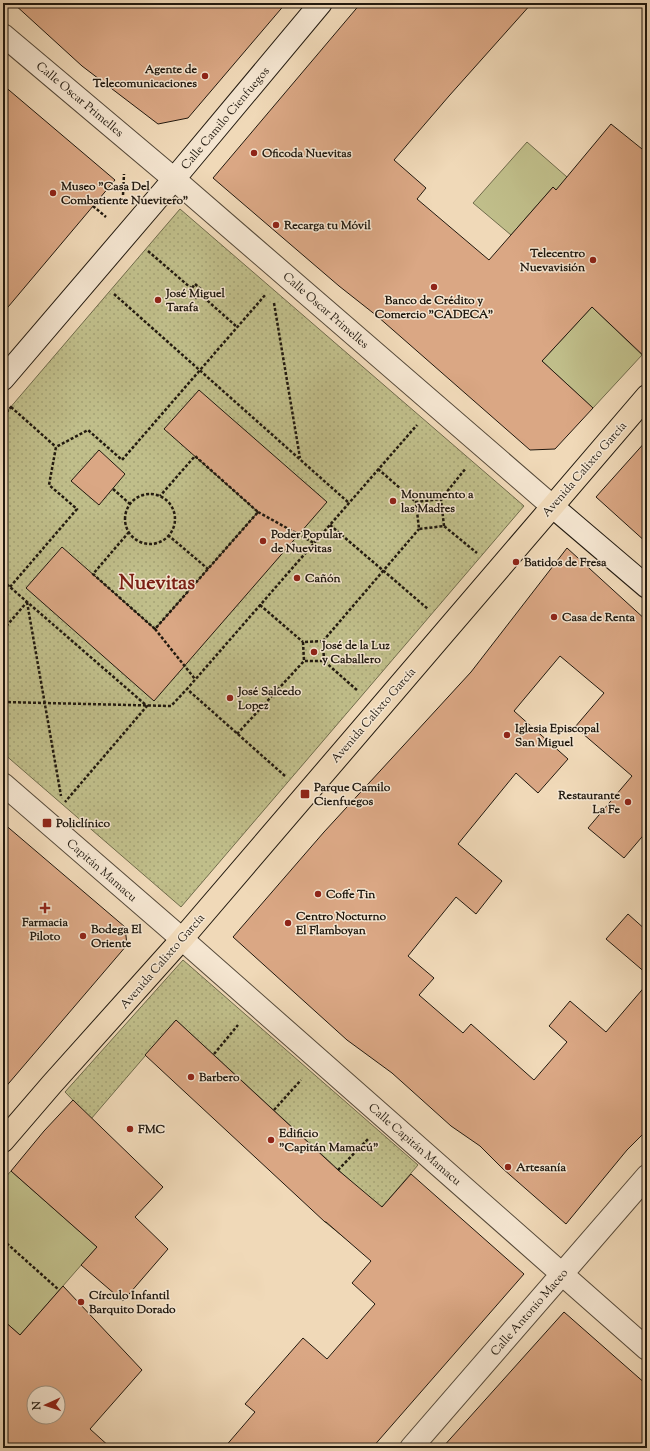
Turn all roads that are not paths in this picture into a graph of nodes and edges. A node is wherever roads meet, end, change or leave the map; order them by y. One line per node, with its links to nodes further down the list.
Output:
1 (321, 3): 3 (street, Calle Camilo Cienfuegos)
2 (3, 35): 3 (street, Calle Oscar Primelles)
3 (174, 179): 4 (street, Calle Camilo Cienfuegos); 6 (street, Calle Oscar Primelles)
4 (3, 379)
5 (647, 396): 6 (main road, Avenida Calixto García)
6 (552, 506): 7 (street, Calle Oscar Primelles); 9 (main road, Avenida Calixto García)
7 (647, 587)
8 (3, 784): 9 (street, Capitán Mamacu)
9 (182, 939): 10 (main road, Avenida Calixto García); 12 (street, Calle Capitán Mamacu)
10 (3, 1141)
11 (647, 1176): 12 (street, Calle Antonio Maceo)
12 (562, 1274): 13 (street, Calle Capitán Mamacu); 14 (street, Calle Antonio Maceo)
13 (647, 1349)
14 (410, 1448)

